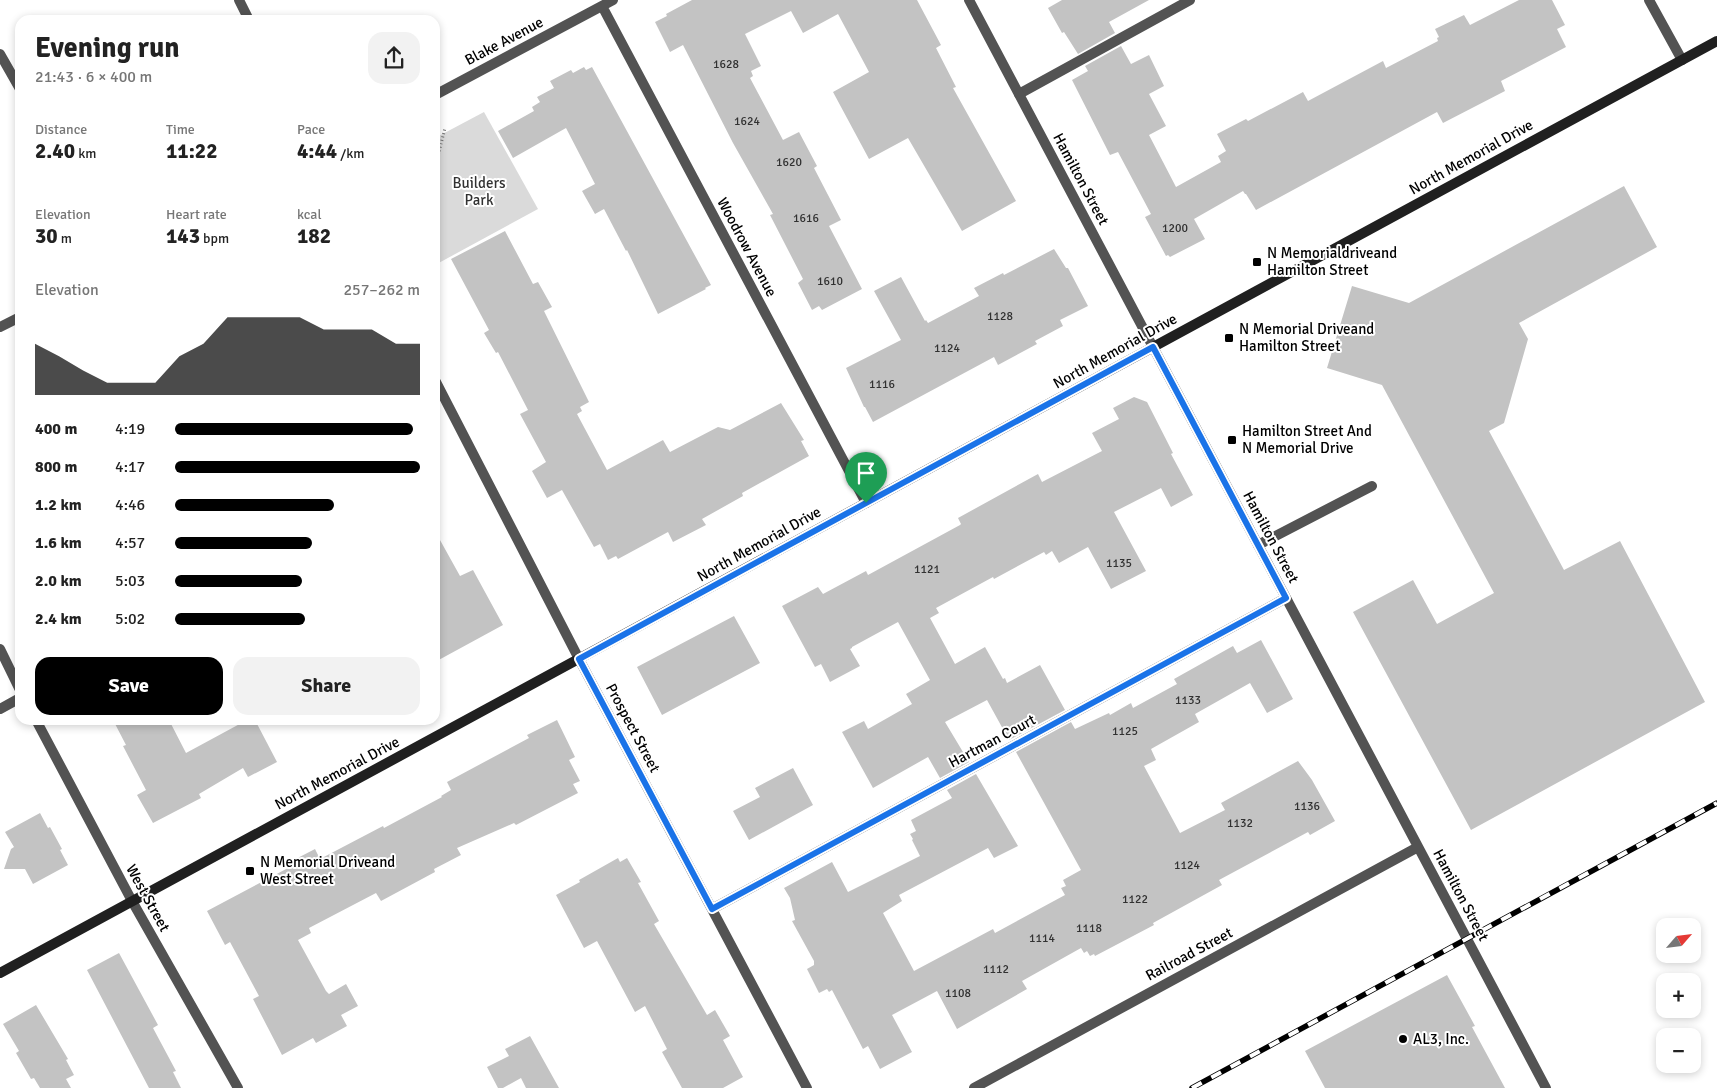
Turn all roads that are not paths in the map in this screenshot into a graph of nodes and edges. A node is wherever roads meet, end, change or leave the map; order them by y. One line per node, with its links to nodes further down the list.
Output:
1 (239, 0): 7 (street)
2 (613, 0): 6 (street, Blake Avenue)
3 (969, 0): 13 (street, Hamilton Street)
4 (1190, 0): 13 (street)
5 (1649, 0): 10 (street)
6 (602, 6): 12 (street, Blake Avenue); 19 (street, Woodrow Avenue)
7 (247, 15)
8 (1717, 41): 10 (main road, North Memorial Drive)
9 (0, 54): 11 (street)
10 (1682, 60): 16 (main road, North Memorial Drive)
11 (15, 80)
12 (440, 92)
13 (1019, 94): 16 (street, Hamilton Street)
14 (15, 319): 15 (street)
15 (0, 327)
16 (1153, 347): 19 (main road, North Memorial Drive); 20 (street, Hamilton Street)
17 (440, 390): 23 (street, Prospect Street)
18 (1372, 486): 20 (street)
19 (866, 503): 23 (main road, North Memorial Drive)
20 (1258, 545): 21 (street, Hamilton Street)
21 (1286, 598): 28 (street, Hamilton Street); 30 (street, Hartman Court)
22 (0, 648): 24 (street)
23 (579, 659): 29 (main road, North Memorial Drive); 30 (street, Prospect Street)
24 (15, 680)
25 (15, 701): 26 (street)
26 (0, 709)
27 (39, 725): 29 (street, West Street)
28 (1418, 847): 34 (street, Railroad Street); 35 (street, Hamilton Street)
29 (132, 901): 31 (main road, North Memorial Drive); 32 (street, West Street)
30 (712, 909): 33 (street, Prospect Street)
31 (0, 973)
32 (238, 1088)
33 (807, 1088)
34 (974, 1088)
35 (1546, 1088)

